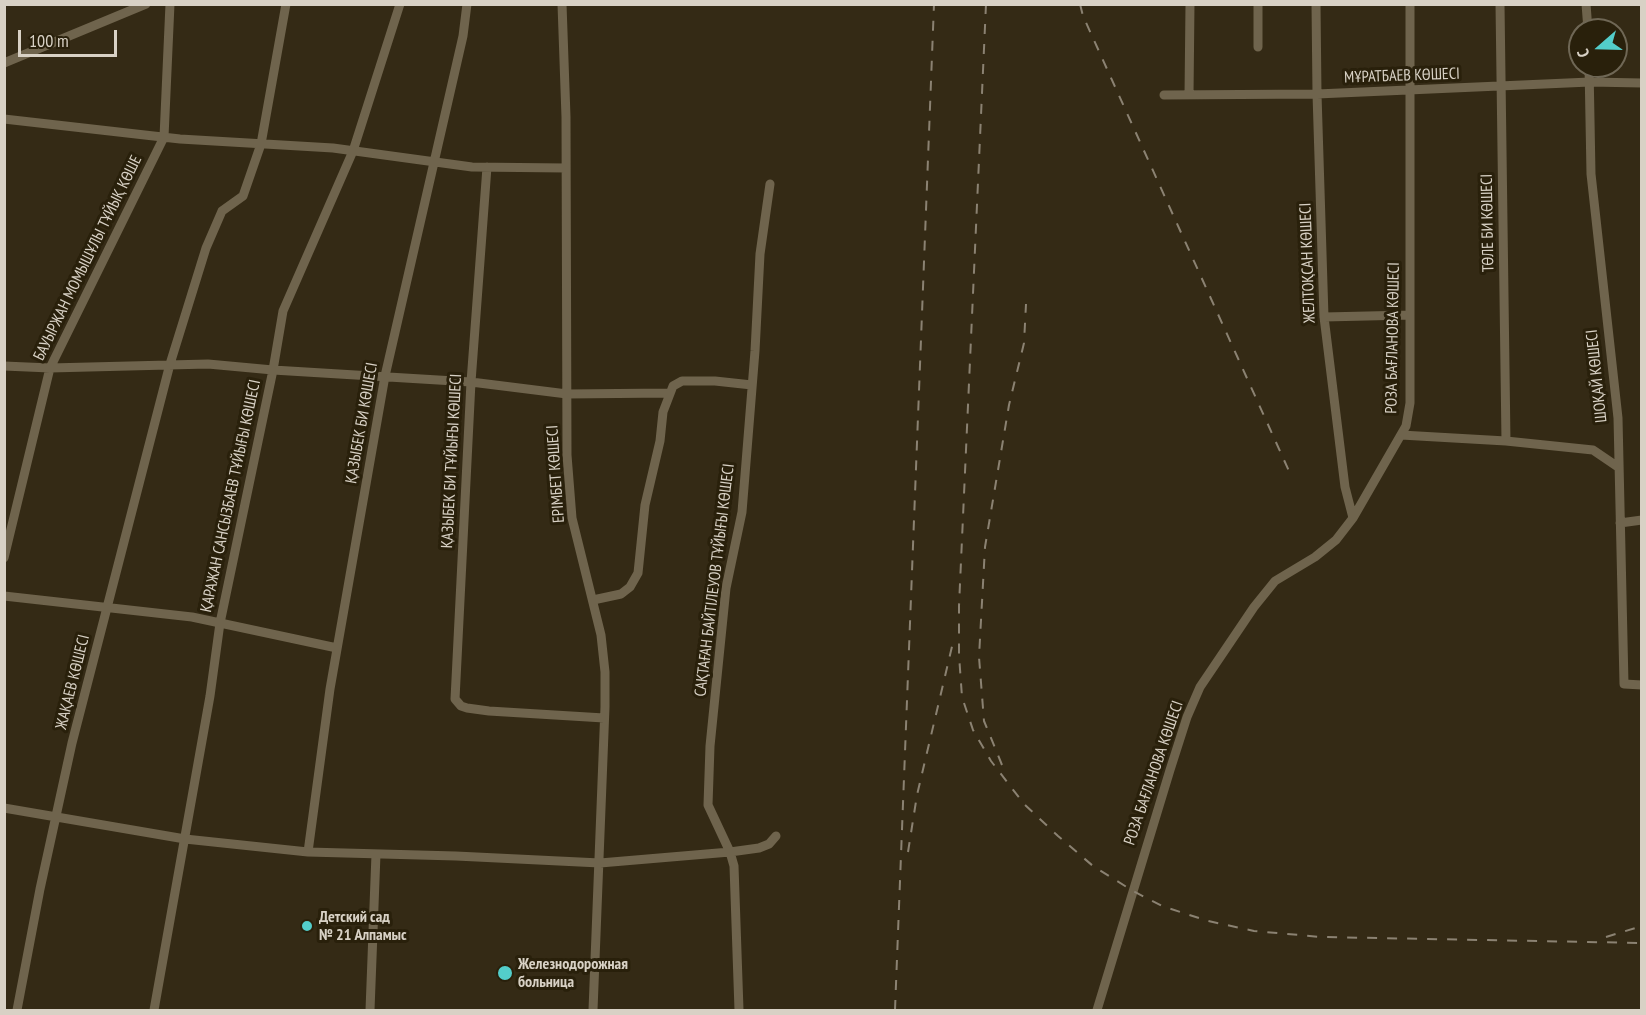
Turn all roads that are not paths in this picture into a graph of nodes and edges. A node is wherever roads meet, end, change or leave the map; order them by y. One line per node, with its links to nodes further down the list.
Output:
1 (146, 4): 13 (street)
2 (170, 4): 23 (street, БАУЫРЖАН МОМЫШҰЛЫ ТҰЙЫҚ КӨШЕ)
3 (286, 4): 24 (street, ЖАҚАЕВ КӨШЕСІ)
4 (400, 4): 25 (street, ҚАРАЖАН САНСЫЗБАЕВ ТҰЙЫҒЫ КӨШЕСІ)
5 (467, 4): 26 (street, ҚАЗЫБЕК БИ КӨШЕСІ)
6 (562, 4): 28 (street, ЕРІМБЕТ КӨШЕСІ)
7 (1190, 4): 21 (street)
8 (1258, 4): 12 (street)
9 (1316, 4): 19 (street, ЖЕЛТОҚСАН КӨШЕСІ)
10 (1410, 4): 18 (street, РОЗА БАҒЛАНОВА КӨШЕСІ)
11 (1500, 4): 17 (street, ТӨЛЕ БИ КӨШЕСІ)
12 (1258, 47)
13 (4, 63)
14 (1590, 78): 15 (street, ШОҚАЙ КӨШЕСІ)
15 (1590, 82): 16 (street, МҰРАТБАЕВ КӨШЕСІ); 17 (street, МҰРАТБАЕВ КӨШЕСІ); 43 (street, ШОҚАЙ КӨШЕСІ)
16 (1641, 83)
17 (1501, 87): 18 (street, МҰРАТБАЕВ КӨШЕСІ); 42 (street, ТӨЛЕ БИ КӨШЕСІ)
18 (1410, 90): 19 (street, МҰРАТБАЕВ КӨШЕСІ); 30 (street, РОЗА БАҒЛАНОВА КӨШЕСІ)
19 (1317, 94): 21 (street, МҰРАТБАЕВ КӨШЕСІ); 31 (street, ЖЕЛТОҚСАН КӨШЕСІ)
20 (1164, 95): 21 (street, МҰРАТБАЕВ КӨШЕСІ)
21 (1189, 95)
22 (4, 119): 23 (street)
23 (164, 137): 24 (street); 34 (street, БАУЫРЖАН МОМЫШҰЛЫ ТҰЙЫҚ КӨШЕ)
24 (261, 144): 25 (street); 32 (street, ЖАҚАЕВ КӨШЕСІ)
25 (353, 151): 26 (street); 35 (street, ҚАРАЖАН САНСЫЗБАЕВ ТҰЙЫҒЫ КӨШЕСІ)
26 (435, 163): 27 (street); 36 (street, ҚАЗЫБЕК БИ КӨШЕСІ)
27 (487, 167): 28 (street); 37 (street, ҚАЗЫБЕК БИ ТҰЙЫҒЫ КӨШЕСІ)
28 (566, 168): 40 (street, ЕРІМБЕТ КӨШЕСІ)
29 (770, 184): 38 (street, САҚТАҒАН БАЙТІЛЕУОВ ТҰЙЫҒЫ КӨШЕСІ)
30 (1410, 315): 31 (street); 41 (street, РОЗА БАҒЛАНОВА КӨШЕСІ)
31 (1324, 317): 44 (street, ЖЕЛТОҚСАН КӨШЕСІ)
32 (170, 364): 34 (street); 35 (street); 50 (street, ЖАҚАЕВ КӨШЕСІ)
33 (4, 366): 34 (street)
34 (50, 368): 47 (street, БАУЫРЖАН МОМЫШҰЛЫ ТҰЙЫҚ КӨШЕ)
35 (273, 370): 36 (street); 51 (street, ҚАРАЖАН САНСЫЗБАЕВ ТҰЙЫҒЫ КӨШЕСІ)
36 (385, 376): 37 (street); 52 (street, ҚАЗЫБЕК БИ КӨШЕСІ)
37 (471, 382): 40 (street); 54 (street, ҚАЗЫБЕК БИ ТҰЙЫҒЫ КӨШЕСІ)
38 (752, 385): 39 (street); 60 (street, САҚТАҒАН БАЙТІЛЕУОВ ТҰЙЫҒЫ КӨШЕСІ)
39 (669, 393): 40 (street); 49 (street)
40 (567, 394): 49 (street, ЕРІМБЕТ КӨШЕСІ)
41 (1401, 435): 42 (street); 44 (street, РОЗА БАҒЛАНОВА КӨШЕСІ)
42 (1506, 441): 43 (street)
43 (1618, 467): 46 (street, ШОҚАЙ КӨШЕСІ)
44 (1353, 518): 68 (street, РОЗА БАҒЛАНОВА КӨШЕСІ)
45 (1641, 520): 46 (street)
46 (1620, 523): 53 (street, ШОҚАЙ КӨШЕСІ)
47 (4, 558)
48 (4, 596): 50 (street)
49 (593, 600): 54 (street, ЕРІМБЕТ КӨШЕСІ)
50 (107, 608): 51 (street); 56 (street, ЖАҚАЕВ КӨШЕСІ)
51 (220, 622): 52 (street); 58 (street, ҚАРАЖАН САНСЫЗБАЕВ ТҰЙЫҒЫ КӨШЕСІ)
52 (337, 648): 59 (street, ҚАЗЫБЕК БИ КӨШЕСІ)
53 (1641, 685)
54 (604, 718): 62 (street, ЕРІМБЕТ КӨШЕСІ)
55 (4, 808): 56 (street)
56 (57, 817): 58 (street); 63 (street, ЖАҚАЕВ КӨШЕСІ)
57 (776, 836): 60 (street)
58 (185, 839): 59 (street); 64 (street, ҚАРАЖАН САНСЫЗБАЕВ ТҰЙЫҒЫ КӨШЕСІ)
59 (308, 852): 61 (street)
60 (730, 852): 62 (street); 67 (street, САҚТАҒАН БАЙТІЛЕУОВ ТҰЙЫҒЫ КӨШЕСІ)
61 (376, 854): 62 (street); 65 (street)
62 (600, 863): 66 (street, ЕРІМБЕТ КӨШЕСІ)
63 (17, 1011)
64 (154, 1011)
65 (370, 1011)
66 (594, 1011)
67 (740, 1011)
68 (1097, 1011)

